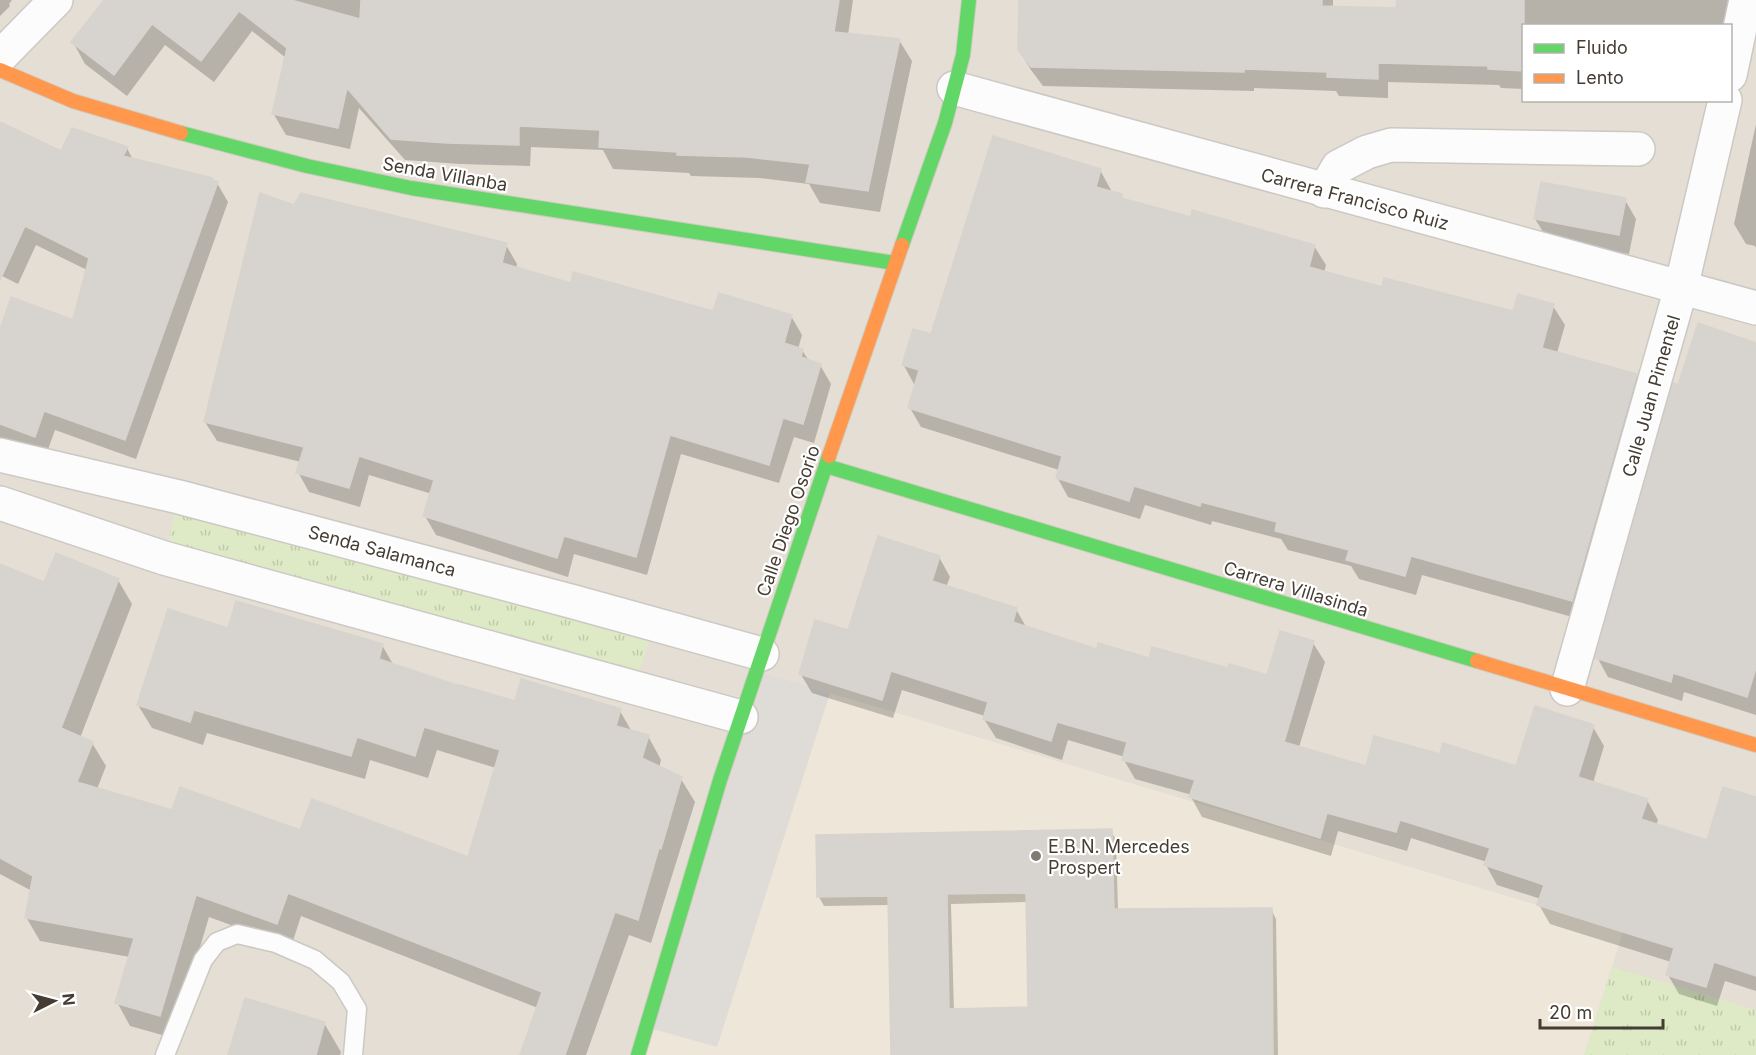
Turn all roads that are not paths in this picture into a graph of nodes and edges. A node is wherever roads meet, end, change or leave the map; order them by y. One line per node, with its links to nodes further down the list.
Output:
1 (56, 0): 4 (street)
2 (969, 0): 7 (street, Calle Diego Osorio)
3 (1746, 0): 6 (street)
4 (0, 57)
5 (0, 70): 11 (street, Senda Villanba)
6 (1732, 70)
7 (954, 88): 10 (street, Carrera Francisco Ruiz); 11 (street, Calle Diego Osorio)
8 (1725, 102): 12 (street, Calle Juan Pimentel)
9 (1638, 149): 10 (street)
10 (1324, 191): 12 (street, Carrera Francisco Ruiz)
11 (895, 263): 15 (street, Calle Diego Osorio)
12 (1681, 288): 13 (street, Carrera Francisco Ruiz); 18 (street, Calle Juan Pimentel)
13 (1756, 308)
14 (0, 455): 17 (street, Senda Salamanca)
15 (826, 466): 17 (street, Calle Diego Osorio); 18 (street, Carrera Villasinda)
16 (0, 503): 19 (street)
17 (762, 654): 19 (street, Calle Diego Osorio)
18 (1567, 688): 20 (street, Carrera Villasinda)
19 (741, 717): 23 (street, Calle Diego Osorio)
20 (1756, 745)
21 (165, 1055): 22 (lane)
22 (353, 1055)
23 (638, 1055)

